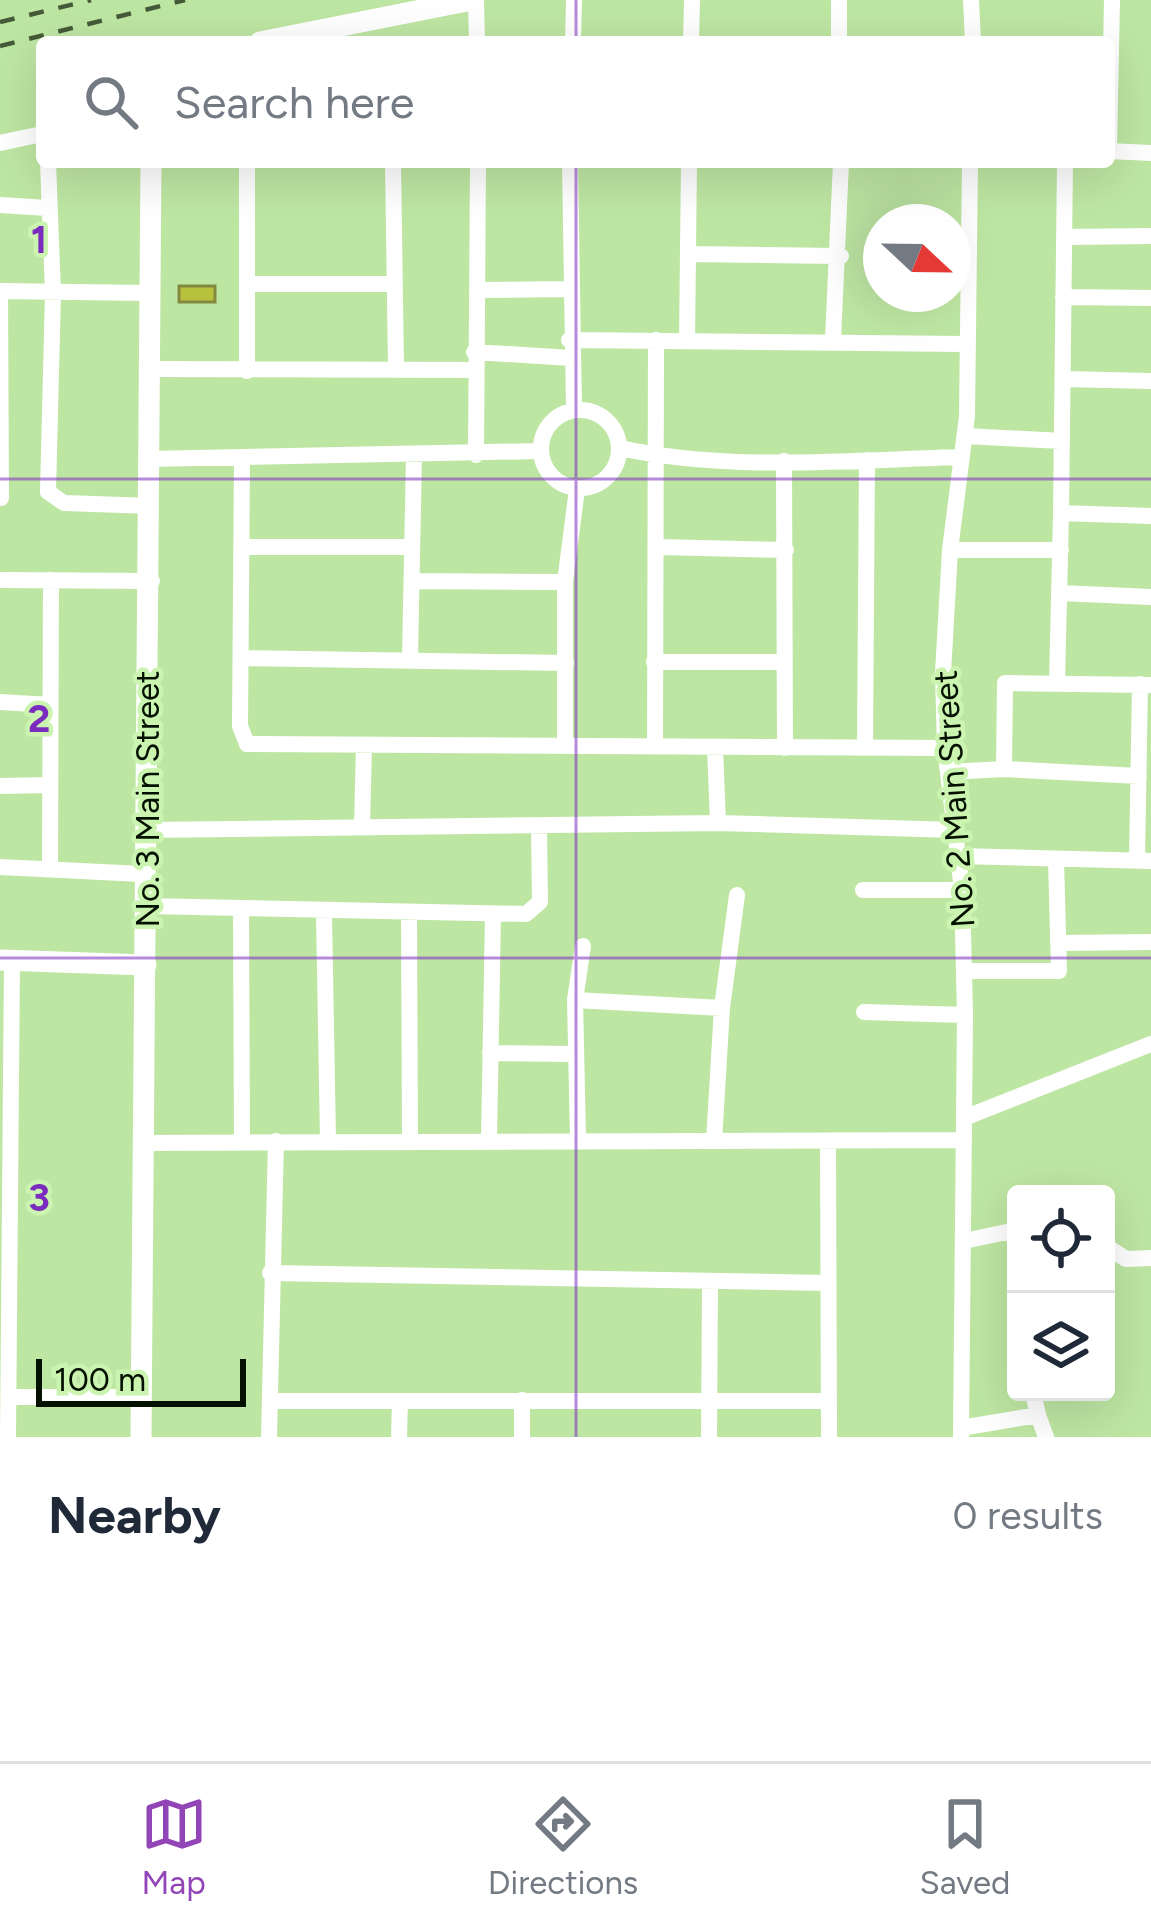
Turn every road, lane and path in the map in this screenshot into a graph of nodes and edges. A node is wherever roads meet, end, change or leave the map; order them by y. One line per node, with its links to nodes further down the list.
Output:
1 (474, 0): 7 (street); 8 (street)
2 (574, 0): 9 (street)
3 (692, 0): 10 (street)
4 (839, 0): 11 (street)
5 (971, 0): 12 (street)
6 (1112, 0): 13 (street)
7 (291, 36)
8 (477, 36)
9 (573, 36)
10 (691, 36)
11 (839, 36)
12 (973, 36)
13 (1111, 36)
14 (36, 135): 15 (street)
15 (0, 143)
16 (1115, 151): 17 (street)
17 (1151, 153)
18 (48, 168): 29 (street)
19 (151, 168): 40 (street, No. 3 Main Street)
20 (247, 168): 34 (street)
21 (394, 168): 35 (street)
22 (478, 168): 37 (street)
23 (571, 168): 36 (street)
24 (689, 168): 32 (street)
25 (841, 168): 33 (street)
26 (970, 168): 46 (street, No. 2 Main Street)
27 (1065, 168): 31 (street)
28 (0, 206): 29 (street)
29 (47, 208): 39 (street)
30 (1151, 236): 31 (street)
31 (1064, 237): 41 (street)
32 (689, 254): 33 (street); 44 (street)
33 (841, 256): 45 (street)
34 (250, 284): 35 (street); 51 (street)
35 (395, 284): 49 (street)
36 (568, 289): 37 (street); 47 (street)
37 (477, 290): 48 (street)
38 (0, 291): 39 (street); 68 (street)
39 (53, 292): 40 (street); 69 (street)
40 (147, 293): 50 (street, No. 3 Main Street)
41 (1063, 297): 42 (street); 52 (street)
42 (1151, 298)
43 (656, 340): 44 (street); 47 (street); 61 (street)
44 (687, 340): 45 (street)
45 (833, 340): 46 (street)
46 (966, 344): 55 (street, No. 2 Main Street)
47 (570, 349): 48 (street); 54 (street)
48 (475, 361): 49 (street); 59 (street)
49 (396, 368): 51 (street)
50 (148, 369): 51 (street); 63 (street, No. 3 Main Street)
51 (247, 371)
52 (1063, 379): 53 (street); 56 (street)
53 (1151, 381)
54 (574, 409): 57 (street); 58 (street)
55 (965, 436): 56 (street); 62 (street, No. 2 Main Street)
56 (1062, 441): 70 (street)
57 (620, 448): 61 (street); 67 (street)
58 (539, 451): 59 (street); 67 (street)
59 (476, 455): 60 (street)
60 (414, 456): 64 (street); 74 (street)
61 (656, 456): 66 (street); 73 (street)
62 (961, 457): 65 (street); 76 (street, No. 2 Main Street)
63 (148, 460): 64 (street); 69 (street, No. 3 Main Street)
64 (242, 460): 72 (street)
65 (867, 460): 66 (street); 99 (street)
66 (784, 461): 75 (street)
67 (577, 489): 82 (street)
68 (2, 498)
69 (151, 506): 80 (street, No. 3 Main Street)
70 (1061, 513): 71 (street); 77 (street)
71 (1151, 516)
72 (244, 547): 74 (street); 85 (street)
73 (657, 547): 75 (street); 87 (street)
74 (411, 548): 81 (street)
75 (786, 550): 88 (street)
76 (950, 550): 77 (street); 100 (street, No. 2 Main Street)
77 (1060, 550): 83 (street)
78 (0, 580): 79 (street)
79 (51, 580): 80 (street); 93 (street)
80 (152, 581): 109 (street, No. 3 Main Street)
81 (412, 581): 82 (street); 86 (street)
82 (565, 582): 89 (street)
83 (1060, 593): 84 (street); 90 (street)
84 (1151, 597)
85 (243, 658): 86 (street); 95 (street)
86 (410, 658): 89 (street)
87 (654, 662): 88 (street); 96 (street)
88 (783, 662): 98 (street)
89 (566, 663): 94 (street)
90 (1058, 684): 91 (street); 101 (street)
91 (1146, 684): 103 (street)
92 (0, 702): 93 (street)
93 (50, 705): 104 (street)
94 (565, 744): 95 (street); 96 (street)
95 (364, 745): 107 (street)
96 (655, 746): 97 (street)
97 (716, 747): 98 (street); 106 (street)
98 (785, 748): 99 (street)
99 (866, 748): 100 (street)
100 (945, 748): 102 (street, No. 2 Main Street)
101 (1004, 770): 102 (street); 103 (street)
102 (948, 772): 110 (street, No. 2 Main Street)
103 (1139, 776): 113 (street)
104 (50, 785): 105 (street); 115 (street)
105 (0, 786)
106 (718, 823): 108 (street); 110 (street)
107 (362, 827): 108 (street); 109 (street)
108 (539, 828): 124 (street)
109 (144, 830): 116 (street, No. 3 Main Street)
110 (956, 830): 111 (street, No. 2 Main Street)
111 (959, 856): 112 (street); 118 (street, No. 2 Main Street)
112 (1056, 859): 113 (street); 126 (street)
113 (1144, 861)
114 (0, 867): 115 (street)
115 (50, 868): 116 (street)
116 (142, 874): 120 (street, No. 3 Main Street)
117 (862, 890): 118 (street)
118 (962, 890): 130 (street, No. 2 Main Street)
119 (737, 895): 132 (street)
120 (145, 906): 121 (street); 129 (street, No. 3 Main Street)
121 (241, 908): 122 (street); 140 (street)
122 (324, 913): 123 (street); 144 (street)
123 (409, 913): 124 (street); 145 (street)
124 (493, 914): 136 (street)
125 (1151, 942): 126 (street)
126 (1058, 943): 130 (street)
127 (583, 946): 131 (street)
128 (6, 960): 129 (street); 156 (street)
129 (146, 965): 148 (street, No. 3 Main Street)
130 (964, 971): 134 (street, No. 2 Main Street)
131 (575, 1000): 132 (street); 137 (street)
132 (722, 1008): 143 (street)
133 (865, 1012): 134 (street)
134 (965, 1015): 138 (street, No. 2 Main Street)
135 (1151, 1045): 138 (street)
136 (490, 1053): 137 (street); 146 (street)
137 (574, 1054): 139 (street)
138 (964, 1118): 141 (street, No. 2 Main Street)
139 (578, 1138): 143 (street); 146 (street)
140 (242, 1140): 142 (street); 148 (street)
141 (964, 1140): 147 (street); 150 (street, No. 2 Main Street)
142 (276, 1141): 144 (street); 153 (street)
143 (714, 1141): 147 (street)
144 (328, 1142): 145 (street)
145 (410, 1142): 146 (street)
146 (489, 1142)
147 (828, 1142): 155 (street)
148 (144, 1143): 158 (street, No. 3 Main Street)
149 (1007, 1232): 150 (street)
150 (964, 1241): 166 (street, No. 2 Main Street)
151 (1115, 1252): 152 (street)
152 (1151, 1258)
153 (270, 1273): 154 (street); 161 (street)
154 (710, 1283): 155 (street); 160 (street)
155 (827, 1283): 163 (street)
156 (6, 1287): 157 (street)
157 (8, 1396): 158 (street); 167 (street)
158 (141, 1396): 168 (street, No. 3 Main Street)
159 (522, 1400): 160 (street); 162 (street); 171 (street)
160 (709, 1400): 163 (street); 172 (street)
161 (269, 1401): 162 (street); 169 (street)
162 (400, 1401): 170 (street)
163 (829, 1401): 173 (street)
164 (1035, 1401): 165 (street)
165 (1038, 1415): 166 (street); 174 (street)
166 (961, 1432)
167 (8, 1437)
168 (141, 1437)
169 (269, 1437)
170 (399, 1437)
171 (522, 1437)
172 (709, 1437)
173 (829, 1437)
174 (1046, 1437)

